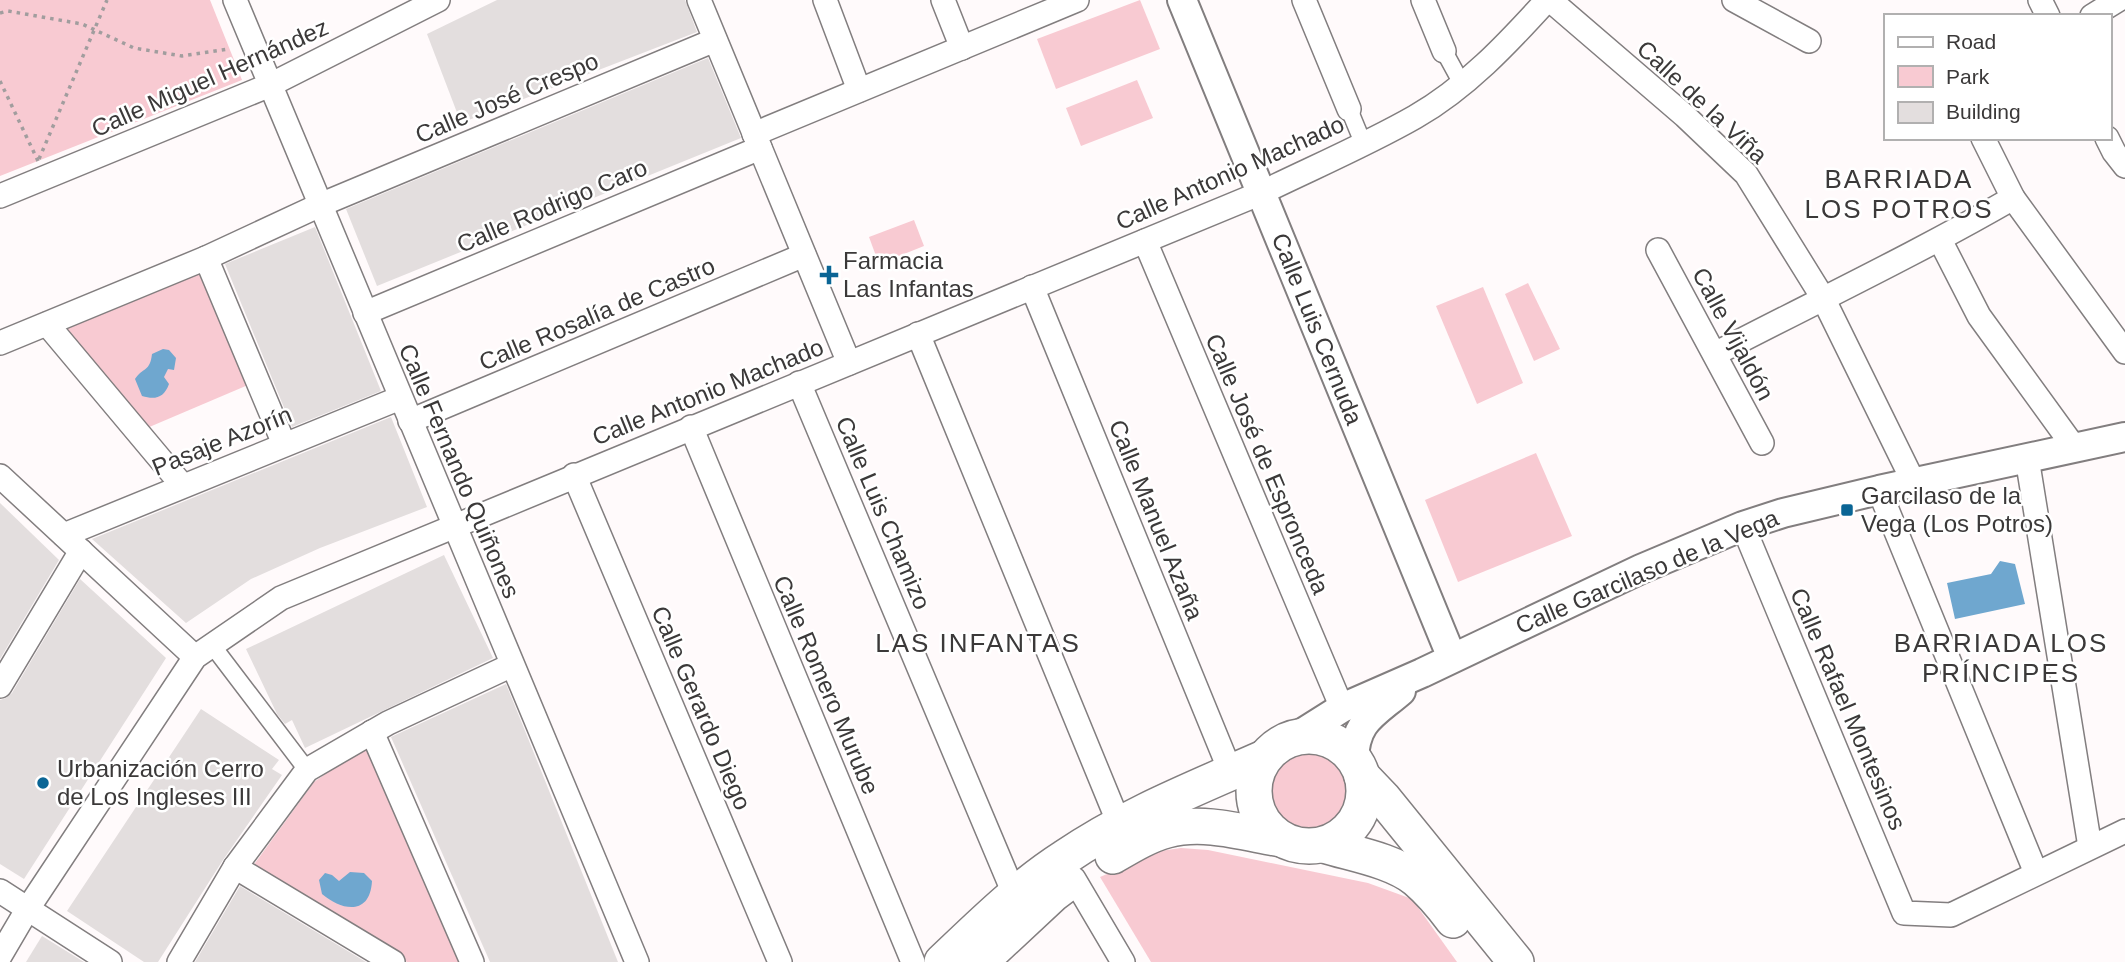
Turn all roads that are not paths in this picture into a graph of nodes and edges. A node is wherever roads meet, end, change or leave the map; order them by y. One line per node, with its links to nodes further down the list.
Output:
1 (235, 0): 19 (street, Calle Fernando Quiñones)
2 (438, 0): 19 (street, Calle Miguel Hernández)
3 (699, 0): 14 (street)
4 (825, 0): 20 (street)
5 (943, 0): 16 (street)
6 (1182, 0): 25 (street, Calle Luis Cernuda)
7 (1304, 0): 21 (street)
8 (1423, 0): 17 (street)
9 (1548, 0): 18 (street, Calle Antonio Machado); 35 (street, Calle de la Viña)
10 (1734, 0): 15 (street)
11 (2118, 0): 13 (street)
12 (1065, 2): 16 (street, Calle Rodrigo Caro)
13 (2095, 14)
14 (715, 40): 23 (street); 28 (street, Calle José Crespo)
15 (1809, 41)
16 (962, 48): 20 (street, Calle Rodrigo Caro)
17 (1444, 51): 18 (street)
18 (1462, 84): 24 (street, Calle Antonio Machado)
19 (270, 85): 26 (street, Calle Miguel Hernández); 28 (street, Calle Fernando Quiñones)
20 (859, 90): 23 (street, Calle Rodrigo Caro)
21 (1349, 109): 24 (street)
22 (1984, 140): 27 (street)
23 (757, 141): 32 (street); 36 (street, Calle Rodrigo Caro)
24 (1363, 143): 25 (street, Calle Antonio Machado)
25 (1261, 193): 30 (street, Calle Antonio Machado); 62 (street, Calle Luis Cernuda)
26 (0, 197)
27 (2013, 198): 29 (street); 40 (street)
28 (320, 205): 33 (street, Calle José Crespo); 36 (street, Calle Fernando Quiñones)
29 (1940, 240): 35 (street); 50 (street)
30 (1145, 241): 34 (street, Calle Antonio Machado); 66 (street, Calle José de Espronceda)
31 (1658, 250): 41 (street, Calle Vijaldón)
32 (804, 255): 42 (street); 45 (street, Calle Rosalía de Castro)
33 (206, 258): 37 (street, Calle José Crespo); 49 (street)
34 (1032, 287): 38 (street, Calle Antonio Machado); 72 (street, Calle Manuel Azaña)
35 (1823, 298): 41 (street); 54 (street, Calle de la Viña)
36 (365, 313): 44 (street, Calle Fernando Quiñones)
37 (47, 324): 39 (street, Calle José Crespo); 55 (street)
38 (918, 334): 42 (street, Calle Antonio Machado); 73 (street)
39 (0, 343)
40 (2125, 352)
41 (1716, 354): 48 (street, Calle Vijaldón)
42 (849, 363): 43 (street, Calle Antonio Machado)
43 (799, 383): 46 (street, Calle Antonio Machado); 82 (street, Calle Luis Chamizo)
44 (400, 398): 45 (street, Calle Fernando Quiñones); 49 (street, Pasaje Azorín)
45 (410, 421): 57 (street, Calle Fernando Quiñones)
46 (691, 427): 53 (street, Calle Antonio Machado); 91 (street, Calle Romero Murube)
47 (2125, 437): 50 (street, Calle Garcilaso de la Vega)
48 (1762, 443)
49 (284, 444): 55 (street, Pasaje Azorín)
50 (2074, 447): 51 (street, Calle Garcilaso de la Vega)
51 (2027, 458): 54 (street, Calle Garcilaso de la Vega); 77 (street)
52 (0, 475): 59 (street)
53 (574, 475): 57 (street, Calle Antonio Machado); 90 (street, Calle Gerardo Diego)
54 (1914, 483): 56 (street, Calle Garcilaso de la Vega)
55 (182, 485): 59 (street, Pasaje Azorín)
56 (1879, 490): 58 (street, Calle Garcilaso de la Vega); 79 (street)
57 (453, 525): 61 (street, Calle Antonio Machado); 63 (street, Calle Fernando Quiñones)
58 (1743, 526): 62 (street, Calle Garcilaso de la Vega); 79 (street, Calle Rafael Montesinos)
59 (64, 535): 60 (street)
60 (81, 551): 61 (street); 65 (street)
61 (204, 651): 71 (street); 83 (street, Calle Antonio Machado)
62 (1452, 658): 64 (street, Calle Garcilaso de la Vega)
63 (512, 665): 67 (street); 89 (street, Calle Fernando Quiñones)
64 (1422, 673): 66 (street, Calle Garcilaso de la Vega); 70 (street, Calle Garcilaso de la Vega)
65 (1, 682)
66 (1342, 708): 68 (street, Calle Garcilaso de la Vega)
67 (372, 732): 71 (street); 88 (street)
68 (1296, 737): 69 (main road); 70 (main road)
69 (1264, 758): 72 (main road); 75 (main road)
70 (1358, 768): 76 (main road); 96 (main road)
71 (307, 771): 78 (street)
72 (1231, 773): 73 (main road)
73 (1120, 826): 82 (main road)
74 (2125, 831): 77 (street)
75 (1281, 839): 76 (main road); 80 (main road)
76 (1324, 845): 95 (main road)
77 (2090, 846): 79 (street)
78 (235, 867): 86 (street); 87 (street)
79 (2036, 873)
80 (1074, 879): 93 (main road); 94 (street)
81 (0, 891): 83 (street)
82 (1015, 896): 92 (main road)
83 (27, 910): 84 (street, Calle Antonio Machado); 85 (street)
84 (0, 956)
85 (110, 962)
86 (179, 962)
87 (393, 962)
88 (472, 962)
89 (637, 962)
90 (780, 962)
91 (913, 962)
92 (942, 962)
93 (980, 962)
94 (1124, 962)
95 (1487, 962)
96 (1516, 962)

